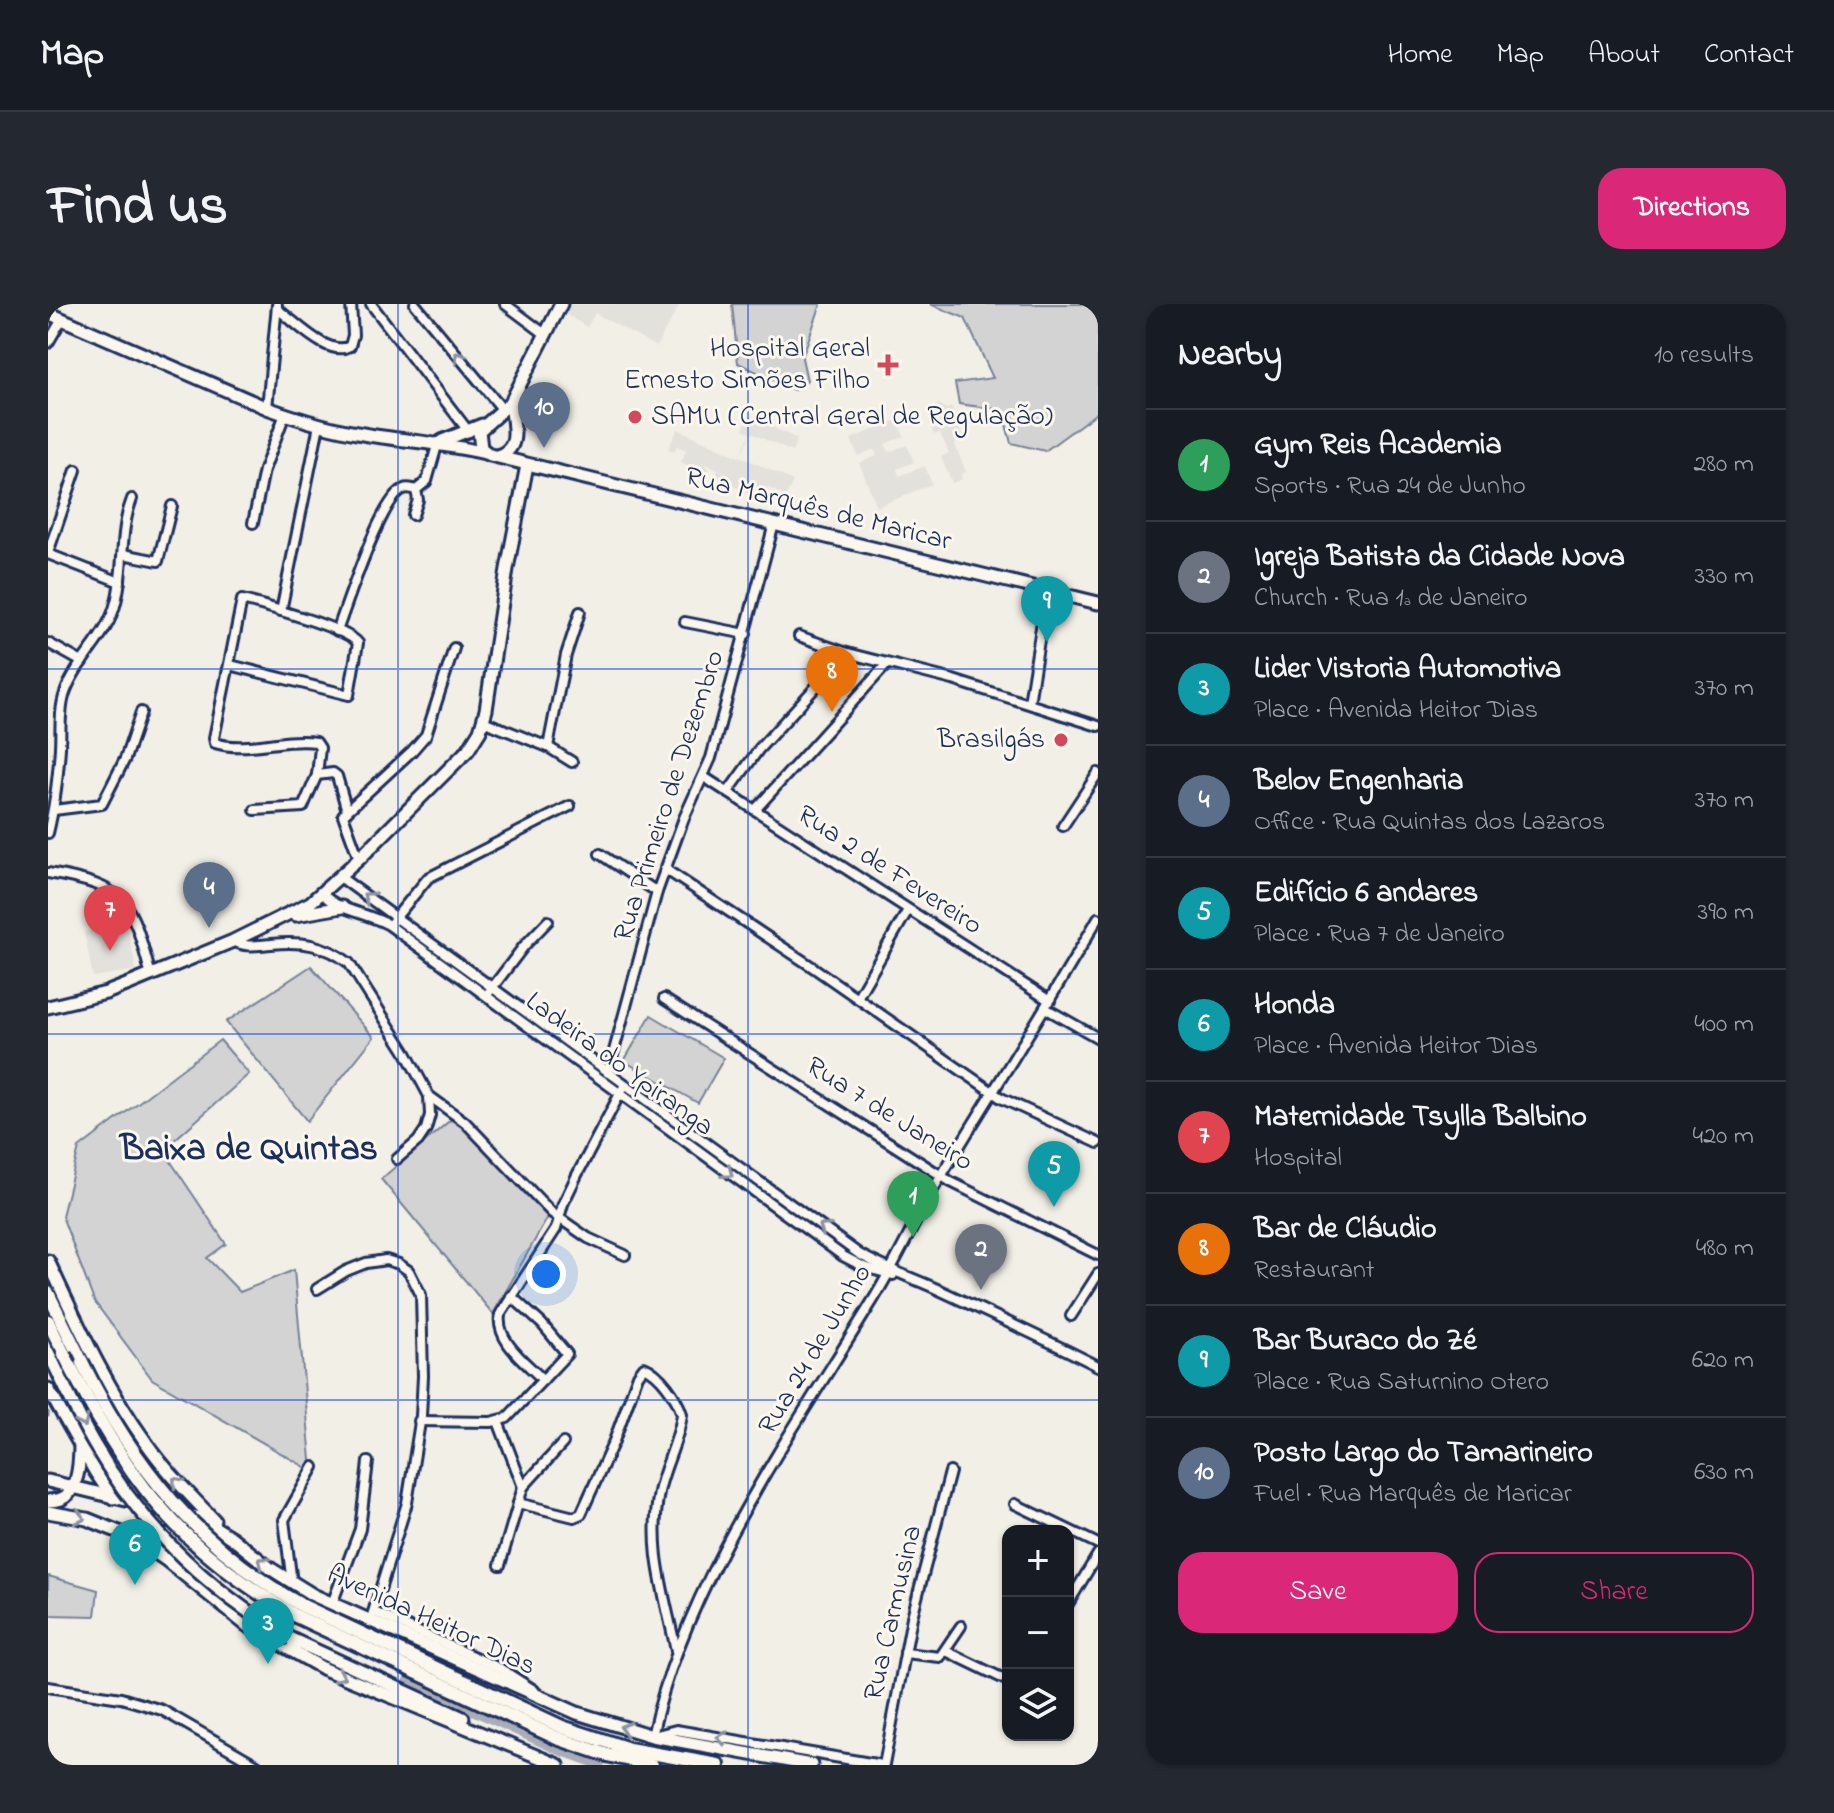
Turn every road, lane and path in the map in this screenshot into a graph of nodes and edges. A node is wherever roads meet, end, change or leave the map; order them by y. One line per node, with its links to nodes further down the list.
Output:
1 (351, 304): 6 (street)
2 (371, 304): 16 (street)
3 (415, 304): 11 (street, one-way to 3)
4 (505, 304): 9 (street)
5 (561, 304): 9 (main road)
6 (277, 306): 12 (street)
7 (48, 313): 8 (main road, Rua Marquês de Maricar)
8 (62, 319): 10 (street); 12 (main road, Rua Marquês de Maricar)
9 (545, 334): 11 (main road)
10 (48, 343)
11 (507, 406): 14 (main road); 17 (main road)
12 (267, 408): 13 (main road, Rua Marquês de Maricar)
13 (285, 414): 15 (main road, Rua Marquês de Maricar); 26 (street)
14 (488, 422): 16 (main road); 17 (main road); 19 (main road)
15 (319, 425): 18 (main road, Rua Marquês de Maricar); 33 (street)
16 (469, 432): 18 (main road)
17 (514, 437): 19 (main road); 20 (main road)
18 (436, 447): 19 (main road, Rua Marquês de Maricar); 22 (street)
19 (492, 455): 20 (main road, Rua Marquês de Maricar)
20 (527, 465): 27 (main road, Rua Marquês de Maricar); 47 (main road)
21 (76, 470): 28 (street)
22 (416, 490): 25 (street); 36 (street)
23 (132, 499): 29 (street)
24 (172, 506): 29 (street)
25 (413, 515)
26 (253, 523)
27 (774, 524): 31 (main road, Rua Marquês de Maricar); 37 (street, Rua Primeiro de Dezembro)
28 (48, 553): 30 (street)
29 (123, 554): 30 (street)
30 (120, 582): 42 (street)
31 (1047, 590): 32 (main road, Rua Marquês de Maricar); 45 (street)
32 (1098, 603)
33 (281, 611): 36 (street); 44 (street)
34 (580, 612): 49 (street)
35 (685, 622): 37 (street)
36 (337, 631): 44 (street)
37 (746, 634): 53 (street, Rua Primeiro de Dezembro)
38 (799, 636): 41 (street)
39 (48, 643): 42 (street)
40 (454, 648): 59 (street)
41 (847, 653): 43 (street); 54 (street)
42 (82, 662): 56 (street)
43 (887, 664): 45 (street); 58 (street)
44 (230, 665): 52 (street)
45 (1029, 703): 48 (street)
46 (141, 712): 56 (street)
47 (483, 721): 49 (street); 63 (main road)
48 (1098, 726)
49 (548, 747): 50 (street)
50 (572, 762)
51 (1098, 773): 60 (street)
52 (317, 775): 57 (street); 59 (street)
53 (704, 777): 54 (street, Rua 2 de Fevereiro); 64 (street, Rua Primeiro de Dezembro)
54 (728, 792): 58 (street, Rua 2 de Fevereiro)
55 (570, 806): 72 (street)
56 (54, 810): 61 (street)
57 (255, 810)
58 (755, 810): 70 (street, Rua 2 de Fevereiro)
59 (347, 811): 63 (street)
60 (1063, 826)
61 (48, 829)
62 (600, 854): 67 (street)
63 (359, 859): 66 (main road)
64 (665, 869): 67 (street, Rua Primeiro de Dezembro); 79 (street)
65 (48, 873): 77 (street)
66 (340, 877): 68 (main road); 72 (street, Ladeira do Ypiranga, one-way to 66)
67 (657, 892): 84 (street, Rua Primeiro de Dezembro)
68 (323, 894): 69 (street, Ladeira do Ypiranga); 71 (main road)
69 (342, 907): 71 (main road); 75 (street, Ladeira do Ypiranga)
70 (908, 910): 79 (street); 81 (street, Rua 2 de Fevereiro)
71 (284, 918): 76 (main road)
72 (395, 918): 75 (street); 78 (street, Ladeira do Ypiranga)
73 (1098, 918): 81 (street, Rua 24 de Junho)
74 (548, 921): 78 (street)
75 (389, 925): 78 (street, Ladeira do Ypiranga)
76 (233, 941): 77 (main road); 88 (street)
77 (151, 976): 82 (main road)
78 (489, 992): 84 (street, Ladeira do Ypiranga); 85 (street, Ladeira do Ypiranga)
79 (857, 998): 87 (street)
80 (664, 999): 91 (street, Rua 7 de Janeiro)
81 (1047, 1004): 83 (street, Rua 2 de Fevereiro); 87 (street, Rua 24 de Junho)
82 (48, 1007)
83 (1098, 1038)
84 (609, 1072): 85 (street, Rua Primeiro de Dezembro); 86 (street, Ladeira do Ypiranga)
85 (606, 1082): 86 (street, Ladeira do Ypiranga)
86 (623, 1088): 92 (street); 96 (street, Ladeira do Ypiranga)
87 (994, 1093): 89 (street); 91 (street, Rua 24 de Junho)
88 (429, 1096): 90 (street); 92 (street)
89 (1098, 1143)
90 (397, 1159)
91 (942, 1177): 94 (street, Rua 7 de Janeiro); 96 (street, Rua 24 de Junho)
92 (560, 1217): 93 (street); 100 (street)
93 (625, 1255)
94 (1098, 1255)
95 (48, 1261): 123 (main road, one-way to 95)
96 (889, 1272): 104 (street); 135 (street, Rua 24 de Junho)
97 (1098, 1274): 101 (street)
98 (317, 1289): 107 (street)
99 (48, 1293): 131 (highway, bridge)
100 (511, 1296): 105 (street); 105 (street)
101 (1071, 1316)
102 (48, 1321): 131 (highway, bridge)
103 (48, 1352): 140 (main road, one-way to 140, bridge)
104 (1098, 1366)
105 (543, 1380): 108 (street)
106 (48, 1389): 110 (main road)
107 (419, 1421): 108 (street); 132 (street)
108 (498, 1421): 115 (street)
109 (563, 1443): 115 (street)
110 (80, 1444): 116 (main road); 117 (main road)
111 (368, 1462): 130 (street)
112 (314, 1467): 128 (street)
113 (950, 1472): 136 (street, Rua Carmusina)
114 (48, 1481): 116 (main road, Avenida Heitor Dias)
115 (523, 1487): 119 (street)
116 (72, 1488): 117 (main road, Avenida Heitor Dias); 118 (main road)
117 (113, 1498): 121 (main road, Avenida Heitor Dias)
118 (48, 1501)
119 (518, 1503): 127 (street); 135 (street)
120 (1015, 1504): 124 (street)
121 (173, 1511): 123 (main road, Avenida Heitor Dias); 126 (main road)
122 (48, 1512): 126 (main road, one-way to 126)
123 (232, 1538): 128 (main road, Avenida Heitor Dias, one-way to 123)
124 (1098, 1544)
125 (1098, 1554): 129 (street)
126 (166, 1560): 140 (main road, one-way to 140)
127 (500, 1565)
128 (292, 1583): 130 (main road, Avenida Heitor Dias)
129 (1072, 1597)
130 (332, 1604): 132 (main road, Avenida Heitor Dias)
131 (299, 1610): 143 (highway); 144 (highway)
132 (372, 1617): 139 (main road, Avenida Heitor Dias, one-way to 132)
133 (961, 1626): 134 (street)
134 (946, 1651): 136 (street); 137 (street)
135 (676, 1652): 139 (street, Rua 24 de Junho)
136 (905, 1653): 146 (street, Rua Carmusina)
137 (1002, 1678)
138 (48, 1687): 141 (street)
139 (652, 1736): 145 (main road, Avenida Heitor Dias); 146 (street, one-way to 139)
140 (512, 1745): 142 (main road)
141 (257, 1765)
142 (558, 1765)
143 (652, 1765)
144 (718, 1765)
145 (811, 1765)
146 (883, 1765)

